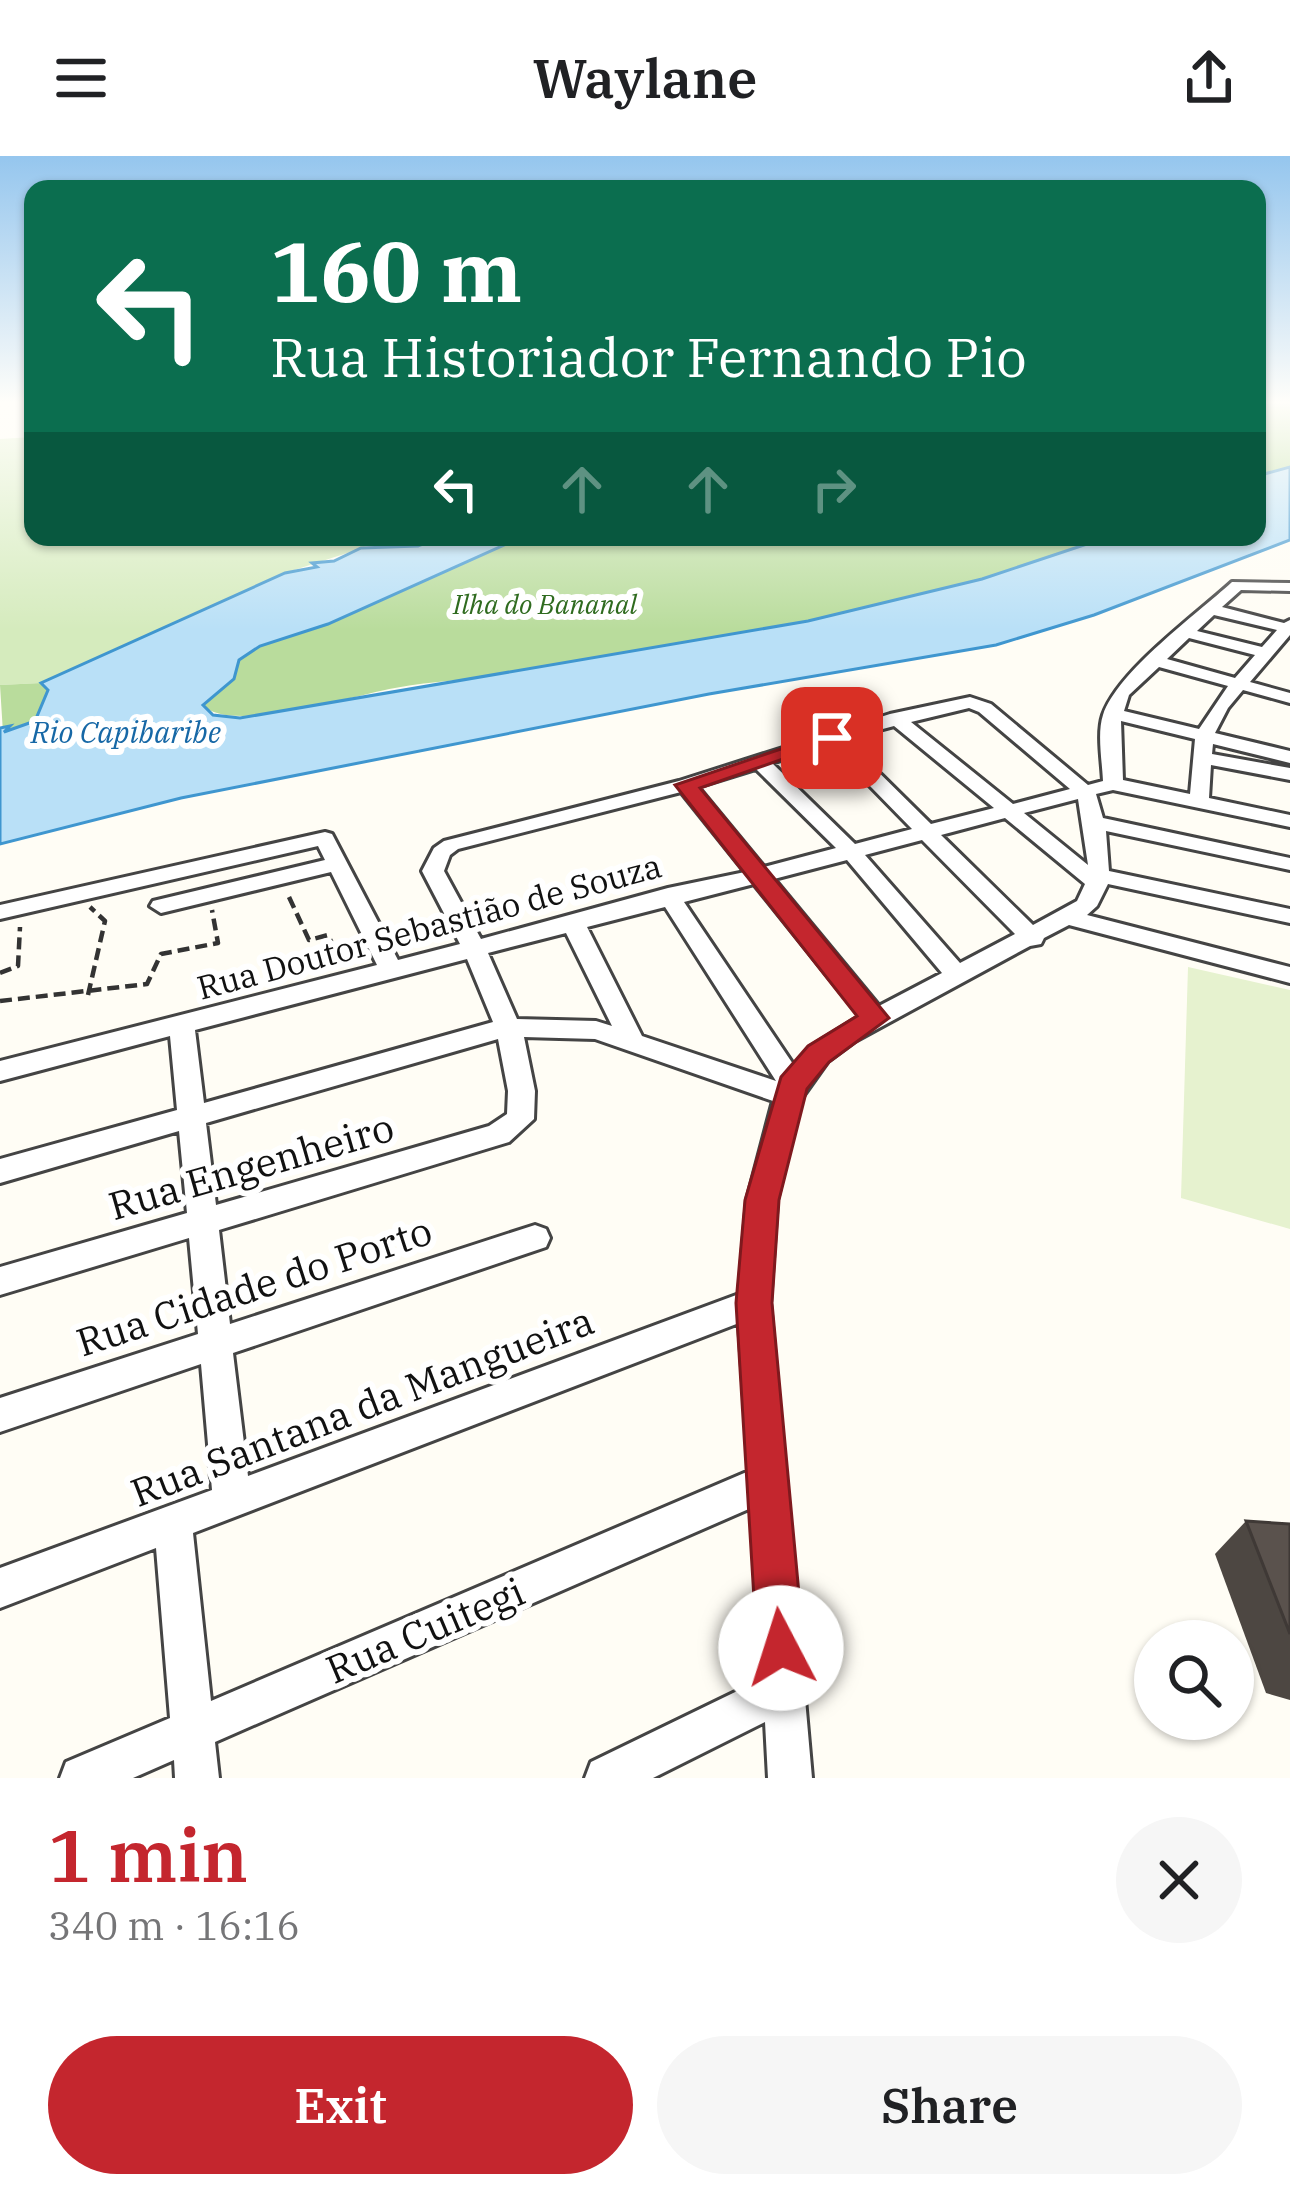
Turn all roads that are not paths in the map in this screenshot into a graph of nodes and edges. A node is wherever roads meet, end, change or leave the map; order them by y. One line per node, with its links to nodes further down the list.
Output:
1 (1290, 587): 2 (street)
2 (1209, 609): 3 (street); 4 (street)
3 (1289, 627): 5 (street)
4 (1184, 632): 5 (street); 7 (street)
5 (1267, 650): 6 (street); 8 (street)
6 (1290, 652)
7 (1154, 659): 8 (street); 10 (street)
8 (1237, 683): 9 (street); 13 (street)
9 (1290, 698)
10 (1112, 714): 13 (street); 16 (street)
11 (896, 718): 12 (street); 18 (street); 20 (street)
12 (832, 738): 15 (street); 23 (street)
13 (1204, 747): 14 (street); 19 (street)
14 (1288, 758)
15 (761, 763): 17 (street); 24 (street)
16 (1113, 784): 18 (street, Rua Doutor Sebastião de Souza); 19 (street)
17 (686, 785): 27 (street); 36 (street)
18 (1086, 794): 20 (street, Rua Doutor Sebastião de Souza); 22 (street)
19 (1199, 803): 21 (street)
20 (1010, 811): 23 (street, Rua Doutor Sebastião de Souza); 28 (street)
21 (1290, 821)
22 (1094, 822): 26 (street); 28 (street)
23 (926, 831): 24 (street, Rua Doutor Sebastião de Souza); 35 (street)
24 (850, 850): 27 (street, Rua Doutor Sebastião de Souza); 38 (street)
25 (340, 862): 30 (street); 31 (street); 37 (street)
26 (1290, 864)
27 (761, 872): 29 (street, Rua Doutor Sebastião de Souza); 40 (street)
28 (1098, 879): 32 (street); 33 (street)
29 (668, 895): 34 (street, Rua Doutor Sebastião de Souza); 45 (street)
30 (161, 906)
31 (0, 912)
32 (1290, 916)
33 (1072, 918): 35 (street); 39 (street)
34 (572, 922): 36 (street, Rua Doutor Sebastião de Souza); 43 (street)
35 (1033, 938): 38 (street)
36 (474, 949): 37 (street, Rua Doutor Sebastião de Souza); 42 (street)
37 (392, 972): 41 (street, Rua Doutor Sebastião de Souza)
38 (957, 975): 40 (street)
39 (1290, 975)
40 (875, 1018): 45 (street)
41 (182, 1027): 44 (street, Rua Doutor Sebastião de Souza); 46 (street)
42 (505, 1028): 43 (street); 46 (street); 48 (street, Rua Engenheiro)
43 (631, 1039): 45 (street)
44 (0, 1071)
45 (790, 1091): 51 (street)
46 (192, 1116): 47 (street); 48 (street)
47 (0, 1171)
48 (202, 1218): 50 (street, Rua Engenheiro); 52 (street)
49 (535, 1238): 52 (street, Rua Cidade do Porto)
50 (0, 1282)
51 (754, 1303): 54 (street); 55 (street, Rua Santana da Mangueira)
52 (216, 1343): 53 (street, Rua Cidade do Porto); 55 (street)
53 (0, 1414)
54 (767, 1482): 58 (street); 59 (street, Rua Cuitegi)
55 (232, 1500): 56 (street, Rua Santana da Mangueira)
56 (173, 1522): 57 (street, Rua Santana da Mangueira); 59 (street)
57 (0, 1588)
58 (784, 1690): 62 (street); 63 (street)
59 (192, 1730): 60 (street, Rua Cuitegi); 61 (street)
60 (82, 1778)
61 (197, 1778)
62 (607, 1778)
63 (790, 1778)

